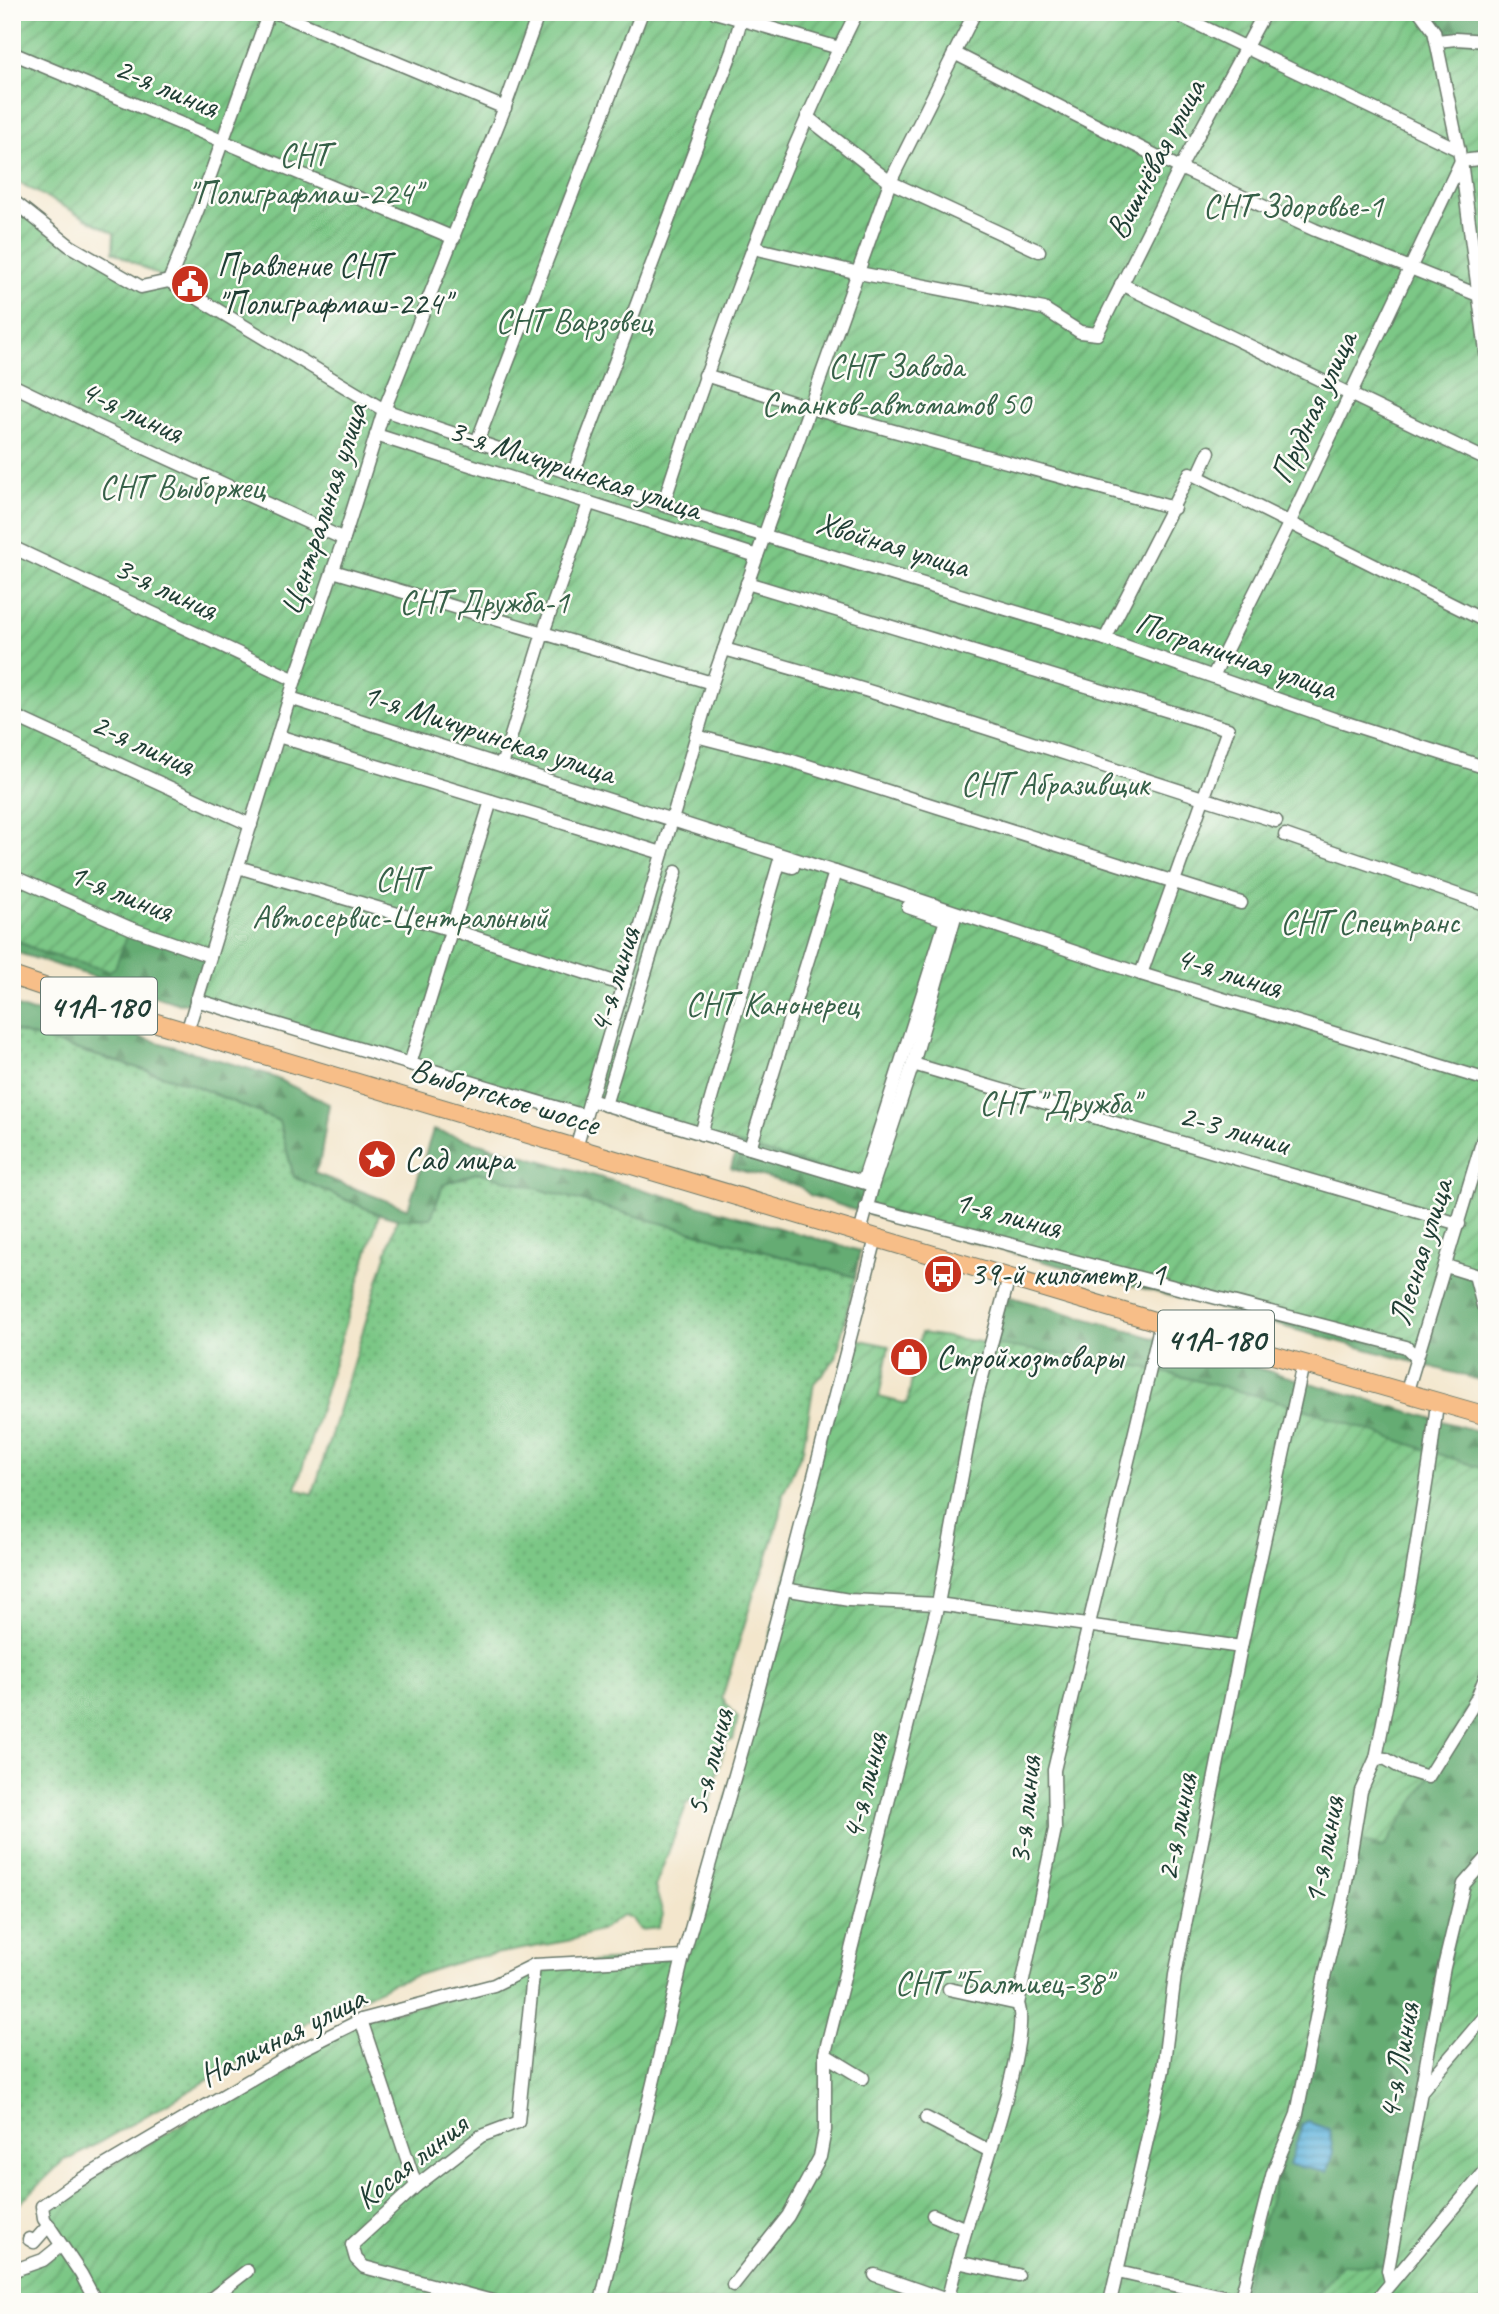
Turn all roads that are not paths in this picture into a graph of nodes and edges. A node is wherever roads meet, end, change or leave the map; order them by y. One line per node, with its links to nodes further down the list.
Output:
1 (269, 12): 20 (street)
2 (275, 12): 18 (street)
3 (539, 12): 18 (street, Центральная улица)
4 (642, 12): 43 (street)
5 (715, 12): 11 (street)
6 (857, 12): 14 (street)
7 (975, 12): 17 (street)
8 (1172, 12): 15 (street)
9 (1265, 12): 15 (street, Вишнёвая улица)
10 (1420, 12): 12 (street)
11 (741, 20): 14 (street); 46 (street)
12 (1437, 41): 13 (street); 21 (street)
13 (1487, 41)
14 (839, 48): 19 (street)
15 (1247, 48): 21 (street); 23 (street, Вишнёвая улица)
16 (12, 53): 20 (street, 2-я линия)
17 (954, 53): 23 (street); 24 (street)
18 (505, 108): 26 (street, Центральная улица)
19 (807, 117): 24 (street); 27 (street)
20 (222, 140): 26 (street, 2-я линия); 33 (street)
21 (1460, 156): 22 (street); 30 (street); 31 (street, Прудная улица)
22 (1487, 158)
23 (1180, 168): 31 (street); 34 (street, Вишнёвая улица)
24 (890, 181): 28 (street); 32 (street)
25 (12, 200): 33 (street)
26 (454, 238): 41 (street, Центральная улица)
27 (754, 248): 32 (street); 37 (street)
28 (1039, 251)
29 (1487, 258): 30 (street)
30 (1473, 259): 35 (street)
31 (1410, 267): 35 (street); 39 (street, Прудная улица)
32 (859, 273): 34 (street, Вишнёвая улица); 40 (street)
33 (169, 281): 41 (street)
34 (1121, 284): 39 (street)
35 (1478, 295): 36 (street)
36 (1487, 359)
37 (705, 375): 40 (street); 49 (street)
38 (12, 385): 53 (street, 4-я линия)
39 (1348, 396): 45 (street); 51 (street, Прудная улица)
40 (810, 408): 50 (street); 52 (street)
41 (384, 410): 42 (street, Центральная улица); 43 (street, Хвойная улица)
42 (376, 435): 48 (street, 3-я Мичуринская улица); 53 (street, Центральная улица)
43 (477, 442): 46 (street, Хвойная улица)
44 (1209, 452): 47 (street, Пограничная улица)
45 (1487, 460)
46 (573, 474): 49 (street, Хвойная улица)
47 (1194, 474): 50 (street, Пограничная улица); 51 (street)
48 (589, 503): 55 (street, 3-я Мичуринская улица); 59 (street)
49 (659, 503): 52 (street, Хвойная улица)
50 (1174, 508): 60 (street, Пограничная улица)
51 (1290, 522): 58 (street); 62 (street, Прудная улица)
52 (764, 534): 55 (street); 60 (street, Хвойная улица)
53 (344, 539): 56 (street, Центральная улица)
54 (12, 547): 63 (street, 3-я линия)
55 (757, 556): 57 (street)
56 (333, 571): 59 (street); 63 (street, Центральная улица)
57 (747, 583): 61 (street); 71 (street)
58 (1487, 622)
59 (543, 633): 64 (street); 69 (street)
60 (1105, 639): 62 (street, Пограничная улица)
61 (724, 649): 64 (street); 71 (street)
62 (1213, 676): 70 (street, Пограничная улица)
63 (295, 680): 65 (street, Центральная улица)
64 (712, 683): 68 (street)
65 (290, 698): 67 (street, Центральная улица); 69 (street, 1-я Мичуринская улица)
66 (12, 715): 75 (street, 2-я линия)
67 (278, 736): 72 (street); 75 (street, Центральная улица)
68 (696, 736): 73 (street); 82 (street)
69 (502, 765): 73 (street, 1-я Мичуринская улица)
70 (1487, 768)
71 (1202, 798): 74 (street); 82 (street)
72 (491, 801): 77 (street); 87 (street)
73 (671, 820): 77 (street); 81 (street, 1-я Мичуринская улица)
74 (1276, 821)
75 (251, 825): 78 (street, Центральная улица)
76 (1285, 835): 84 (street)
77 (662, 853): 91 (street)
78 (238, 867): 87 (street); 88 (street, Центральная улица)
79 (676, 872): 98 (street, 4-я линия)
80 (12, 876): 88 (street, 1-я линия)
81 (834, 876): 86 (street, 4-я линия); 101 (street); 103 (street)
82 (1173, 881): 83 (street); 89 (street)
83 (1241, 903)
84 (1487, 905)
85 (908, 907): 105 (street)
86 (956, 913): 89 (street, 4-я линия); 95 (street)
87 (452, 930): 91 (street); 94 (street)
88 (210, 956): 92 (street, Центральная улица)
89 (1141, 974): 96 (street, 4-я линия)
90 (12, 976): 93 (main road, 41А-180)
91 (624, 985): 97 (street)
92 (197, 1000): 93 (street, Центральная улица); 94 (street)
93 (187, 1032): 102 (main road, Выборгское шоссе / 41А-180)
94 (410, 1064): 99 (street)
95 (913, 1064): 105 (street); 107 (street, 2-3 линии)
96 (1487, 1080)
97 (590, 1100): 98 (street); 99 (street)
98 (605, 1105): 101 (street)
99 (585, 1116): 102 (street)
100 (1487, 1126): 104 (street, Лесная улица)
101 (701, 1134): 103 (street)
102 (576, 1148): 108 (main road, Выборгское шоссе / 41А-180)
103 (750, 1148): 105 (street)
104 (1481, 1170): 107 (street, Лесная улица)
105 (868, 1183): 106 (street, 5-я линия)
106 (866, 1207): 108 (street, 5-я линия); 113 (street, 1-я линия)
107 (1459, 1224): 109 (street, Лесная улица)
108 (868, 1236): 110 (main road, 41А-180); 118 (street, 5-я линия)
109 (1446, 1266): 111 (street); 113 (street, Лесная улица)
110 (1009, 1278): 112 (main road, 41А-180); 119 (street, 4-я линия)
111 (1487, 1308)
112 (1161, 1324): 114 (main road, 41А-180); 120 (street, 3-я линия)
113 (1416, 1357): 115 (street, Лесная улица)
114 (1303, 1364): 115 (main road, 41А-180); 121 (street, 2-я линия)
115 (1406, 1394): 116 (main road, 41А-180)
116 (1437, 1403): 117 (main road, 41А-180); 123 (street, 1-я линия)
117 (1487, 1416)
118 (784, 1589): 119 (street); 125 (street, 5-я линия)
119 (938, 1604): 120 (street); 131 (street, 4-я линия)
120 (1087, 1626): 121 (street); 128 (street, 3-я линия)
121 (1241, 1647): 145 (street, 2-я линия)
122 (1487, 1673): 123 (street)
123 (1376, 1758): 151 (street, 1-я линия)
124 (1487, 1858): 133 (street, 4-я Линия)
125 (683, 1957): 126 (street, Наличная улица); 155 (street, 5-я линия)
126 (534, 1965): 130 (street, Наличная улица); 137 (street, Косая линия)
127 (949, 1989): 128 (street)
128 (1018, 2004): 135 (street, 3-я линия)
129 (1487, 2014): 133 (street)
130 (361, 2020): 137 (street); 140 (street, Наличная улица)
131 (825, 2055): 132 (street); 149 (street, 4-я линия)
132 (863, 2078)
133 (1422, 2091): 148 (street, 4-я Линия)
134 (926, 2118): 135 (street)
135 (990, 2151): 139 (street, 3-я линия)
136 (1487, 2169): 148 (street)
137 (416, 2186): 154 (street, Косая линия)
138 (933, 2215): 139 (street)
139 (966, 2229): 142 (street, 3-я линия)
140 (54, 2236): 141 (street); 143 (street); 152 (street)
141 (29, 2239)
142 (957, 2262): 147 (street); 150 (street, 3-я линия)
143 (12, 2271)
144 (247, 2271): 153 (street)
145 (1118, 2272): 151 (street); 156 (street, 2-я линия)
146 (875, 2275): 150 (street)
147 (1018, 2275)
148 (1391, 2282): 157 (street)
149 (733, 2285)
150 (947, 2301)
151 (1240, 2301)
152 (96, 2302)
153 (207, 2302)
154 (496, 2302)
155 (601, 2302)
156 (1110, 2302)
157 (1375, 2302)

